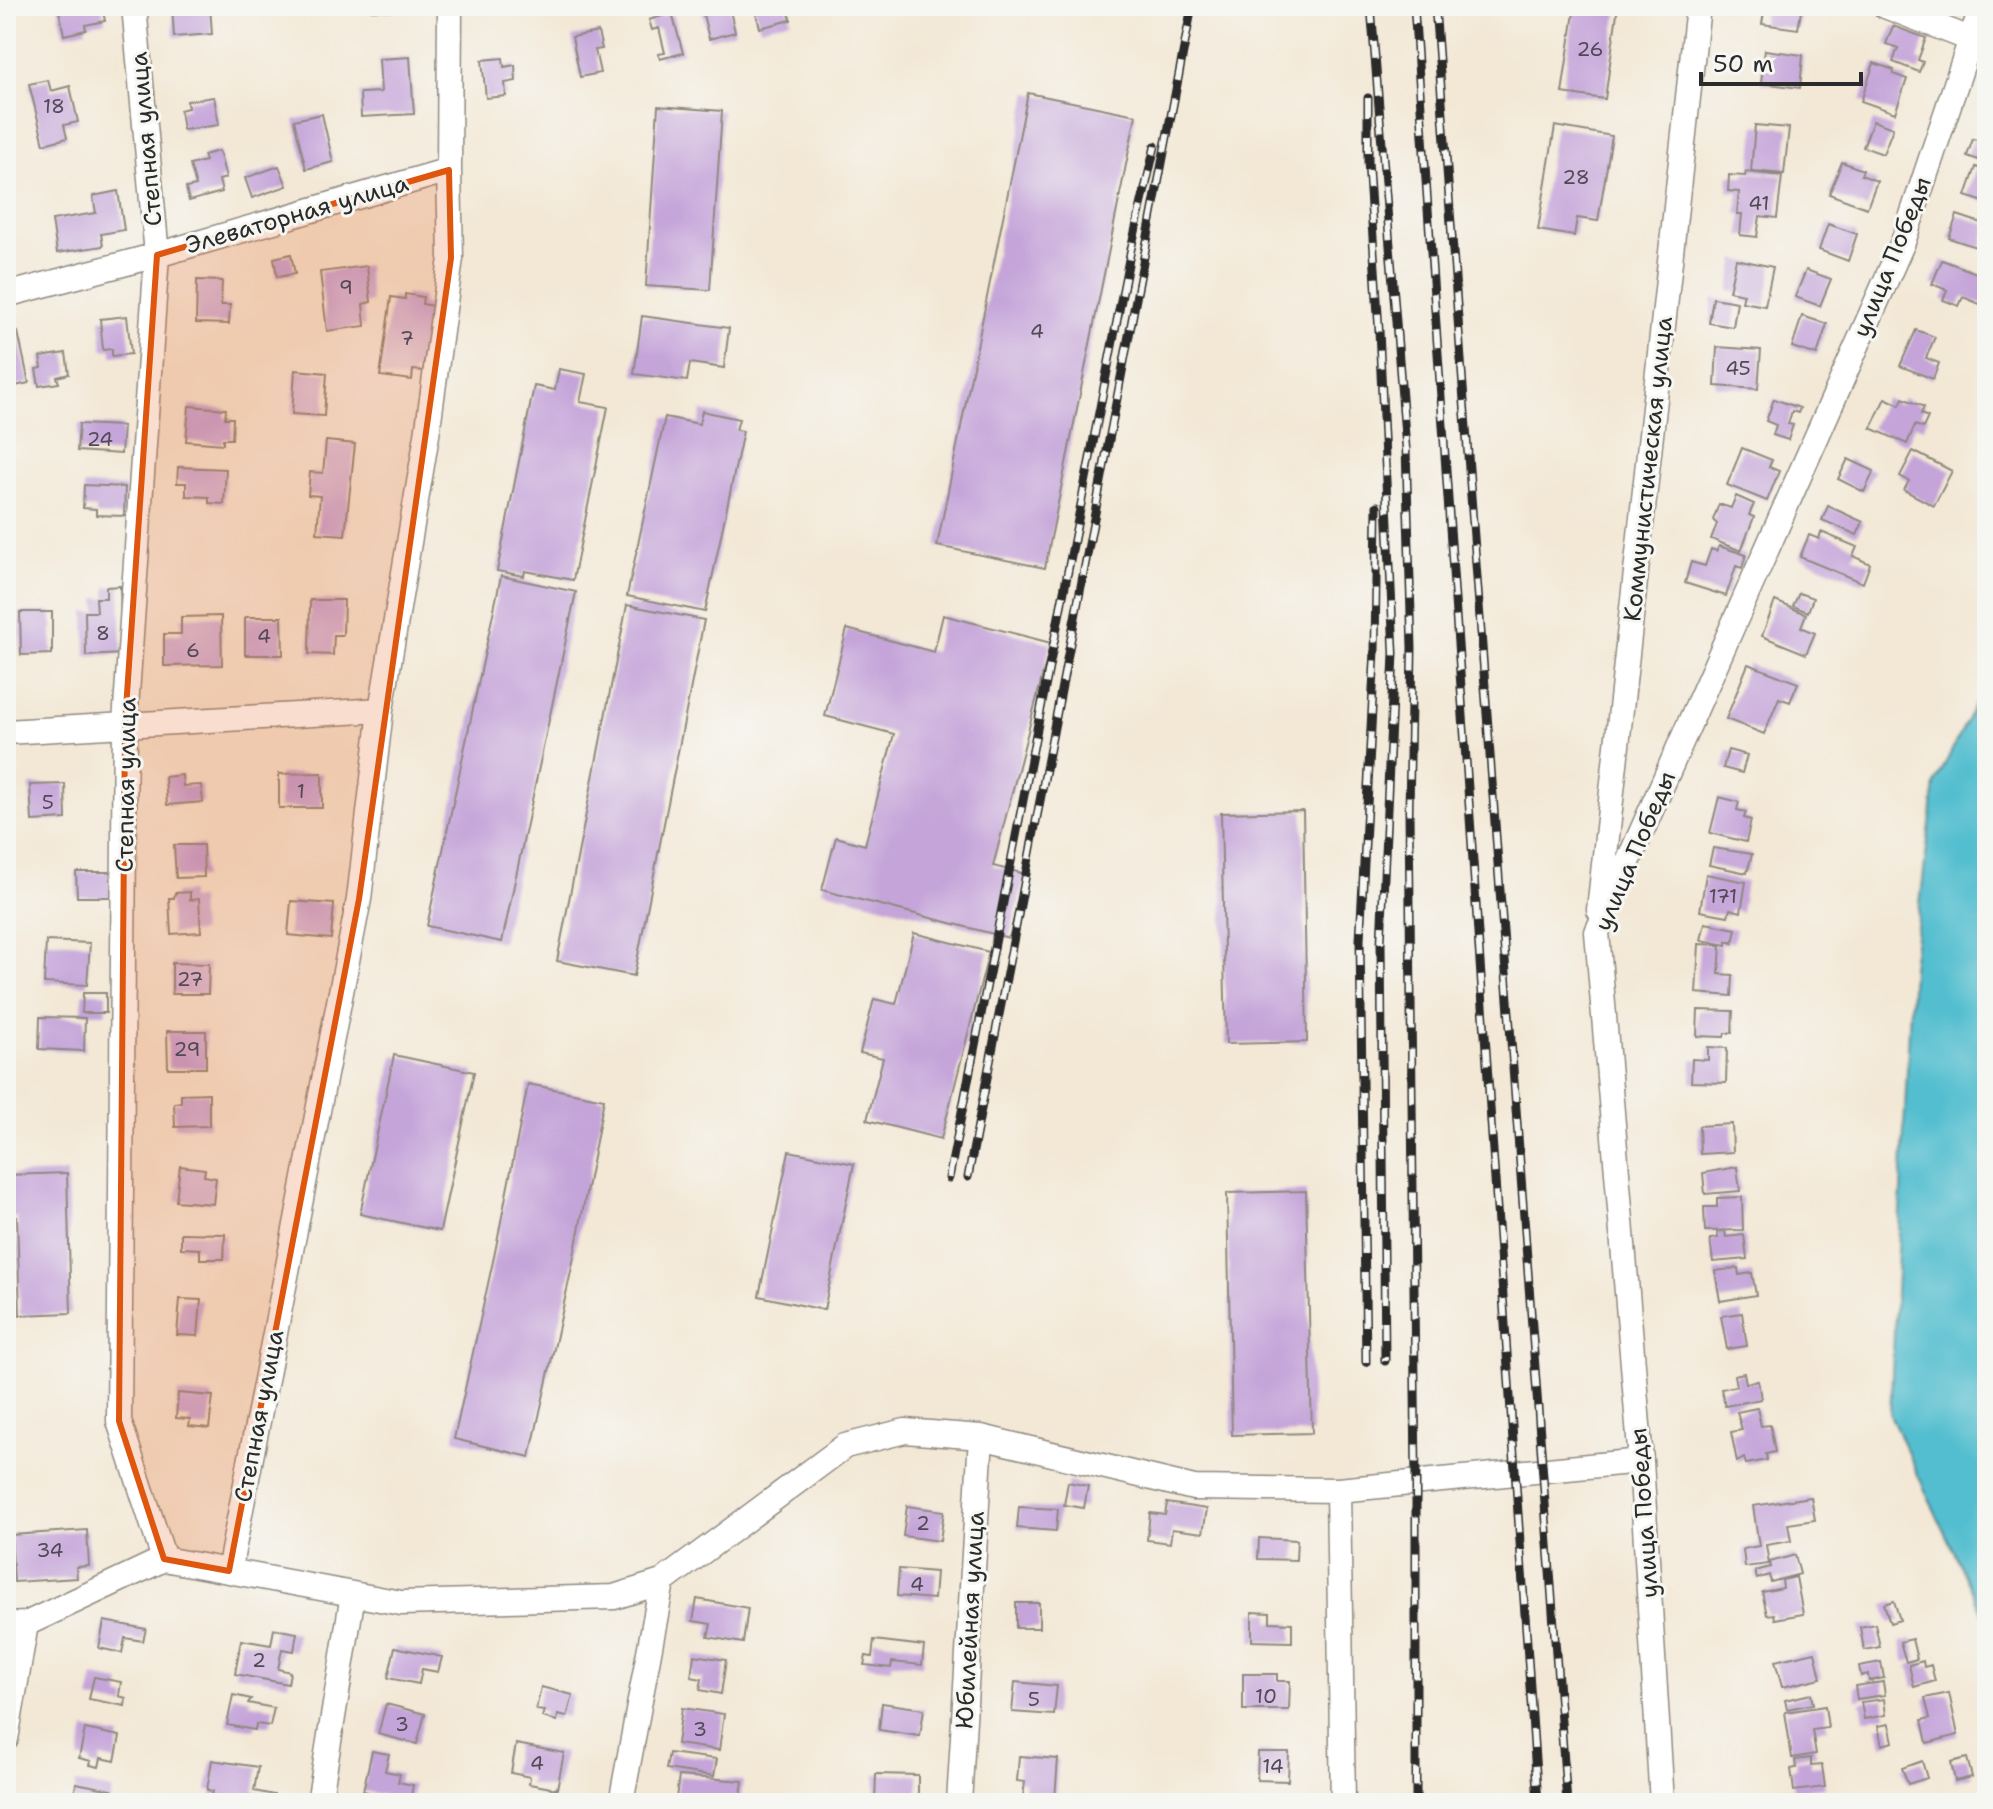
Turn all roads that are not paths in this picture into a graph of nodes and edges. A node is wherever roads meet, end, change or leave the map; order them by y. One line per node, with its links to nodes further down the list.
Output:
1 (134, 6): 8 (street, Степная улица)
2 (450, 6): 7 (street, Степная улица)
3 (1698, 6): 13 (street, Коммунистическая улица)
4 (1885, 6): 6 (street)
5 (1982, 6): 6 (street, улица Победы)
6 (1970, 39): 14 (street, улица Победы)
7 (449, 170): 8 (street, Элеваторная улица); 10 (street, Степная улица)
8 (157, 255): 9 (street, Элеваторная улица); 11 (street, Степная улица)
9 (6, 295)
10 (381, 710): 11 (street); 20 (street, Степная улица)
11 (125, 723): 12 (street); 19 (street, Степная улица)
12 (6, 732)
13 (1614, 778): 14 (street); 15 (street, Коммунистическая улица)
14 (1660, 790): 15 (street, улица Победы)
15 (1597, 932): 17 (street, улица Победы)
16 (981, 1437): 18 (street); 21 (street); 27 (street, Юбилейная улица)
17 (1641, 1461): 18 (street); 29 (street, улица Победы)
18 (1338, 1490): 28 (street)
19 (164, 1559): 20 (street); 23 (street)
20 (229, 1571): 22 (street)
21 (662, 1582): 22 (street); 26 (street)
22 (353, 1594): 25 (street)
23 (16, 1625): 24 (street)
24 (6, 1739)
25 (319, 1803)
26 (621, 1803)
27 (959, 1803)
28 (1343, 1803)
29 (1662, 1803)

